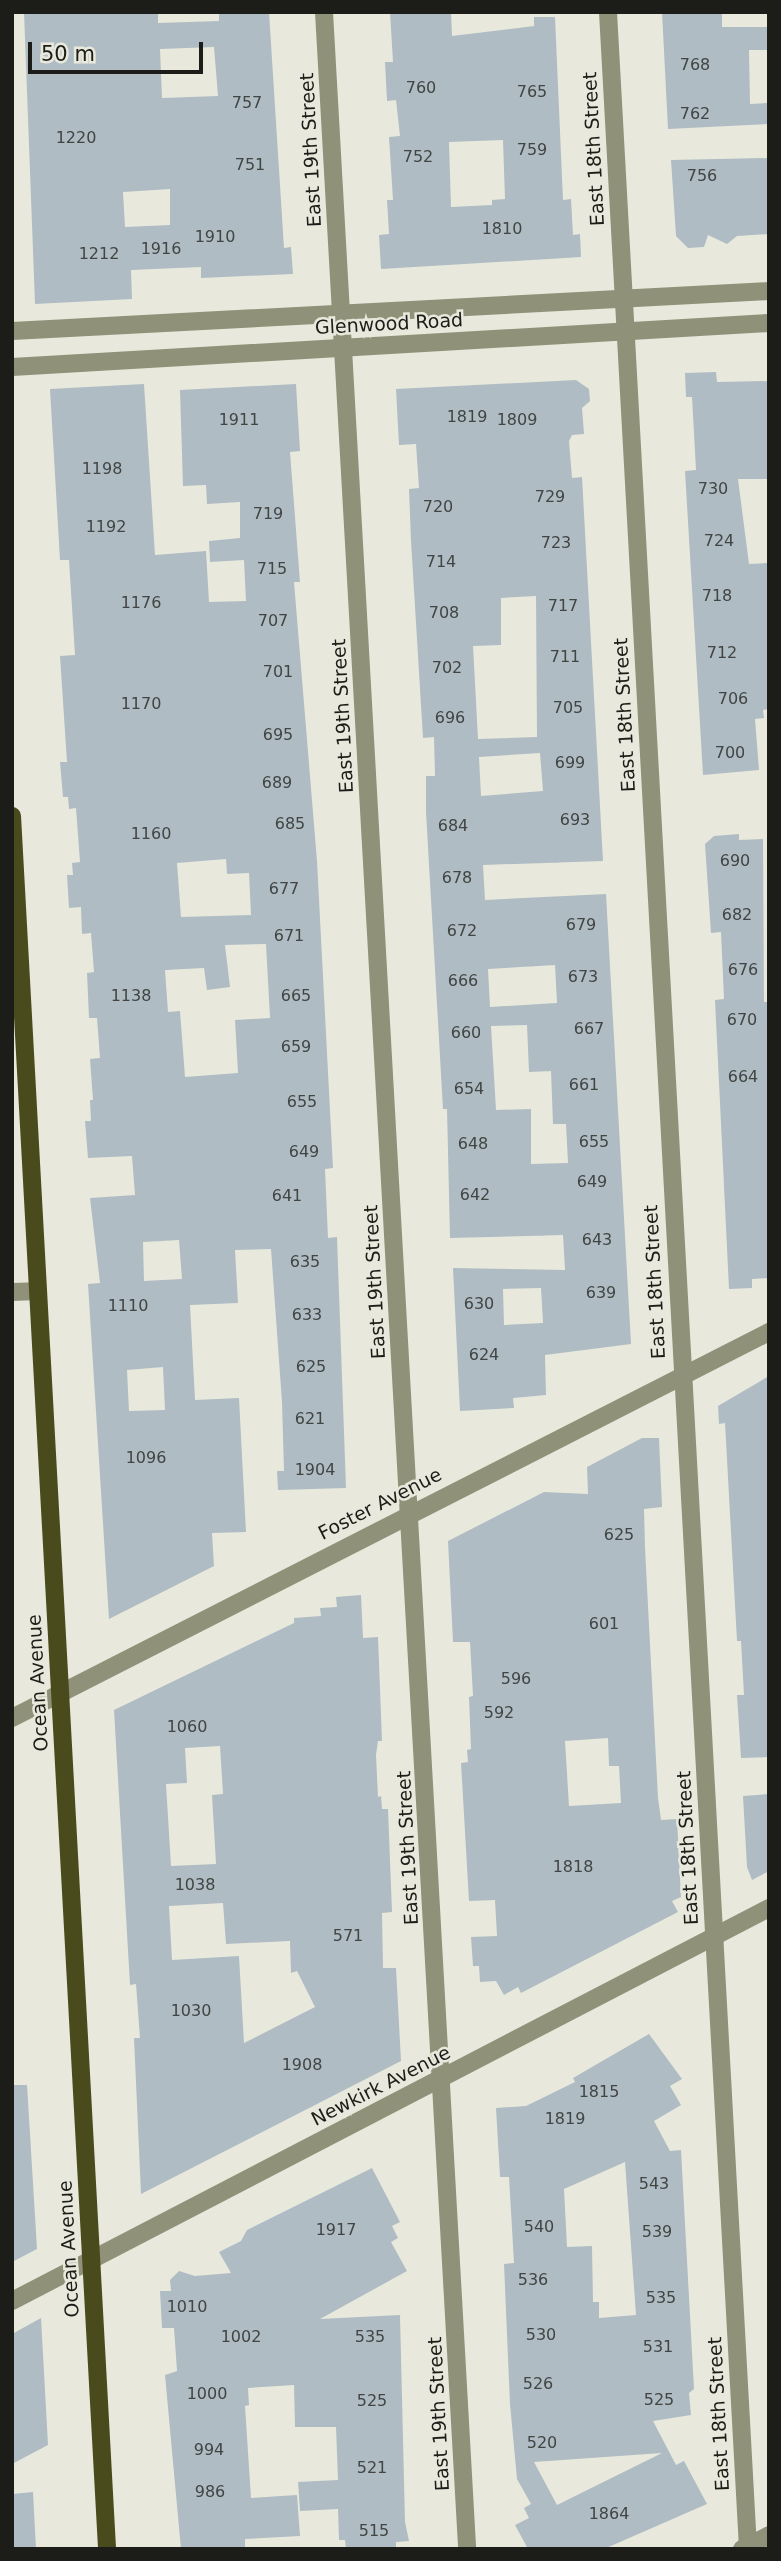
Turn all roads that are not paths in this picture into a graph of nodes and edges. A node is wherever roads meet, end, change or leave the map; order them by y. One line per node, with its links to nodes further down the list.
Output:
1 (324, 12): 5 (street, East 19th Street)
2 (608, 12): 4 (street, East 18th Street)
3 (769, 291): 4 (street, Glenwood Road)
4 (624, 299): 5 (street, Glenwood Road); 8 (street, East 18th Street)
5 (342, 313): 7 (street, Glenwood Road); 9 (street, East 19th Street)
6 (769, 323): 8 (street, Glenwood Road)
7 (12, 331)
8 (626, 331): 9 (street, Glenwood Road); 15 (street, East 18th Street)
9 (343, 348): 10 (street, Glenwood Road); 16 (street, East 19th Street)
10 (12, 367)
11 (12, 816): 12 (main road, Ocean Avenue)
12 (37, 1291): 13 (street); 17 (main road, Ocean Avenue)
13 (12, 1292)
14 (769, 1332): 15 (street, Foster Avenue)
15 (682, 1376): 16 (street, Foster Avenue); 20 (street, East 18th Street)
16 (410, 1513): 17 (street, Foster Avenue); 21 (street, East 19th Street)
17 (60, 1693): 18 (street, Foster Avenue); 22 (main road, Ocean Avenue)
18 (12, 1717)
19 (769, 1908): 20 (street, Newkirk Avenue)
20 (714, 1937): 21 (street, Newkirk Avenue); 25 (street, East 18th Street)
21 (442, 2078): 22 (street, Newkirk Avenue); 27 (street, East 19th Street)
22 (91, 2260): 23 (street, Newkirk Avenue); 26 (main road, Ocean Avenue)
23 (12, 2301)
24 (769, 2535): 25 (street)
25 (746, 2548)
26 (107, 2549)
27 (467, 2549)

